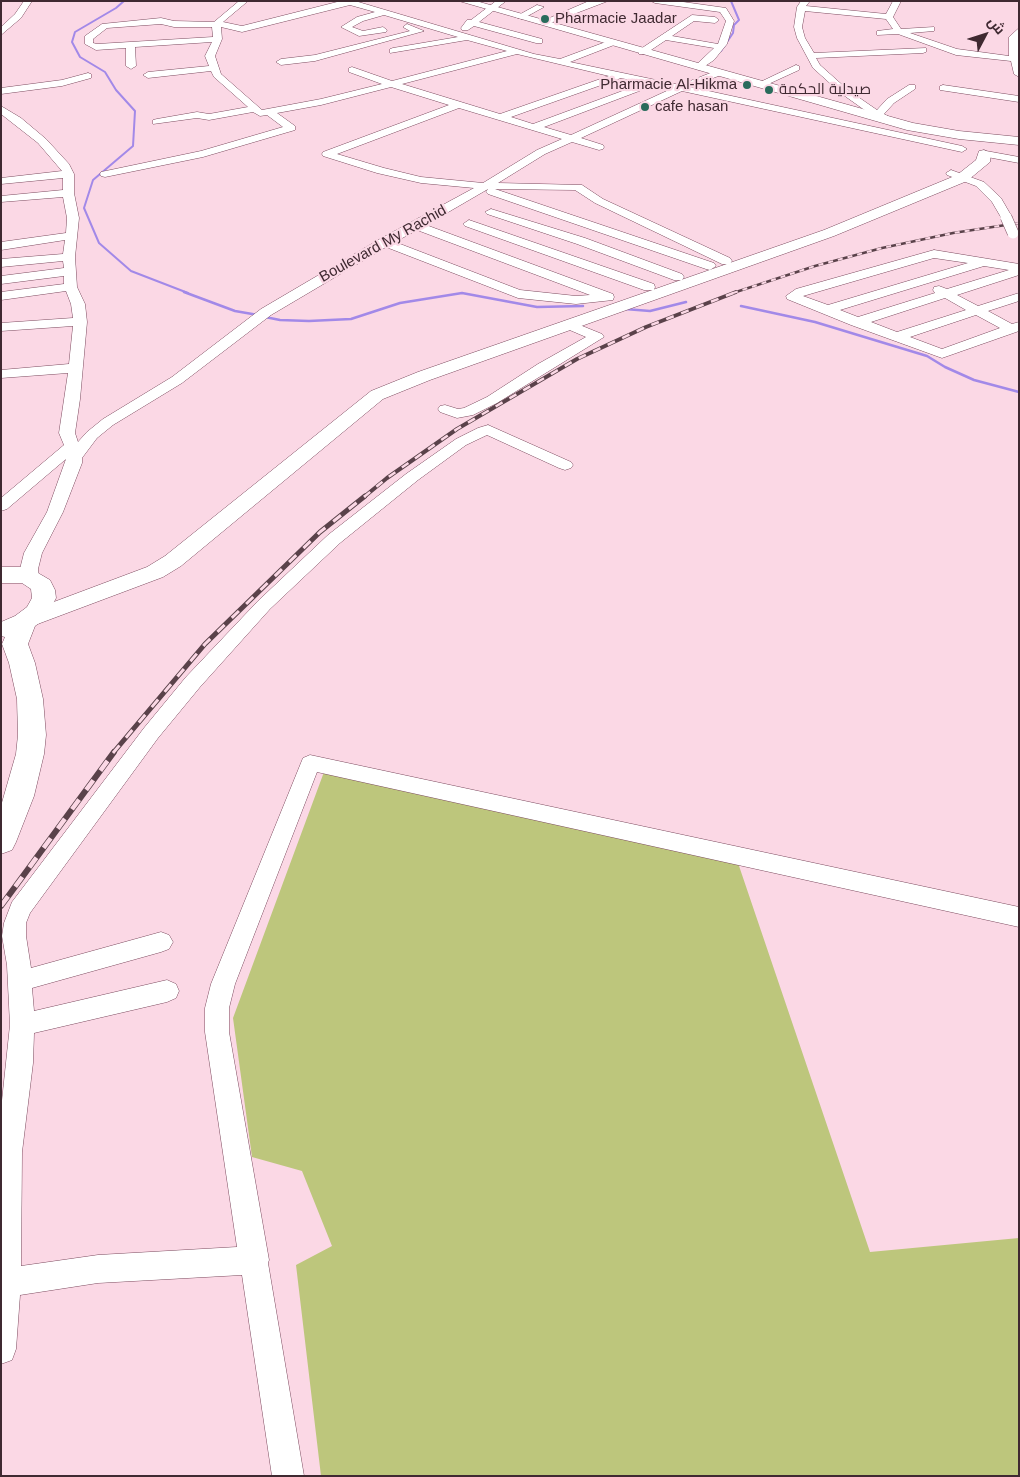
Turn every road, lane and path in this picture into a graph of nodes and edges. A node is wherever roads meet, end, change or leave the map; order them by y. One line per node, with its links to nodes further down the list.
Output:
1 (28, 1): 32 (street)
2 (320, 1): 17 (street)
3 (464, 1): 16 (main road)
4 (502, 1): 16 (street)
5 (604, 1): 13 (street)
6 (655, 1): 23 (street)
7 (246, 2): 26 (street)
8 (347, 2): 12 (street); 17 (street)
9 (563, 3): 13 (street)
10 (895, 3): 14 (street); 19 (street)
11 (804, 5): 19 (street); 49 (street)
12 (360, 6): 17 (street); 18 (street)
13 (586, 6): 25 (street)
14 (883, 6)
15 (540, 7): 20 (street)
16 (490, 9): 20 (main road); 24 (street)
17 (316, 11): 26 (street)
18 (378, 14): 21 (street); 27 (street); 27 (street)
19 (890, 16): 30 (street)
20 (519, 17): 25 (main road)
21 (362, 18)
22 (446, 22): 27 (street)
23 (730, 22): 34 (street); 42 (street)
24 (466, 23): 33 (street); 38 (street)
25 (542, 23): 40 (main road)
26 (218, 25): 36 (street); 41 (street)
27 (418, 27): 33 (street); 37 (street); 46 (street)
28 (920, 29): 29 (street); 30 (street); 53 (street)
29 (931, 29)
30 (898, 30): 43 (street); 53 (street)
31 (1019, 31): 53 (street)
32 (1, 32)
33 (458, 34): 35 (street)
34 (668, 35): 42 (street); 45 (street)
35 (470, 38): 37 (street); 44 (street)
36 (218, 39): 39 (street); 58 (street)
37 (448, 41): 47 (street)
38 (540, 41)
39 (157, 42): 41 (street); 48 (street)
40 (611, 43): 45 (main road); 52 (street)
41 (130, 44): 54 (street)
42 (722, 44): 55 (street)
43 (924, 50): 49 (street); 53 (street)
44 (517, 51): 52 (street); 65 (street)
45 (642, 52): 55 (main road)
46 (334, 53): 50 (street); 51 (street)
47 (384, 53)
48 (156, 56)
49 (811, 56): 76 (street)
50 (350, 59)
51 (282, 62)
52 (560, 62): 61 (street)
53 (1017, 64)
54 (131, 66)
55 (699, 67): 59 (main road)
56 (796, 68): 66 (street)
57 (352, 70): 65 (street)
58 (216, 71): 60 (street); 63 (street); 74 (street)
59 (718, 73): 66 (main road); 69 (street, Boulevard My Rachid)
60 (148, 75)
61 (620, 75): 64 (street); 77 (street)
62 (88, 76): 70 (street)
63 (165, 82)
64 (653, 82): 69 (street); 80 (street)
65 (392, 84): 72 (street); 75 (street)
66 (761, 84): 78 (main road)
67 (912, 87): 76 (street)
68 (943, 88): 71 (street)
69 (680, 89): 81 (street, Boulevard My Rachid); 84 (street)
70 (1, 91)
71 (1019, 99)
72 (460, 104): 77 (street); 92 (street)
73 (1, 109): 87 (street)
74 (255, 109): 75 (street); 79 (street)
75 (271, 112): 88 (street)
76 (877, 114): 78 (street)
77 (501, 117): 80 (street)
78 (892, 121): 82 (main road)
79 (158, 122)
80 (534, 126): 81 (street)
81 (571, 138): 83 (street); 92 (street, Boulevard My Rachid)
82 (1019, 141)
83 (599, 147)
84 (978, 151): 85 (main road); 86 (street); 89 (main road)
85 (1019, 152)
86 (1019, 160)
87 (69, 174): 90 (street); 93 (street)
88 (105, 174)
89 (957, 176): 102 (street, bridge); 110 (main road); 128 (main road)
90 (23, 180): 91 (street); 94 (street)
91 (1, 181)
92 (482, 188): 97 (street); 99 (street, Boulevard My Rachid); 100 (street)
93 (68, 193): 94 (street); 101 (street)
94 (21, 196): 95 (street)
95 (1, 199)
96 (491, 212): 103 (street)
97 (629, 214): 100 (street); 110 (street)
98 (470, 224): 106 (street)
99 (414, 225): 104 (street, Boulevard My Rachid); 112 (street)
100 (601, 229): 103 (street); 110 (street)
101 (70, 236): 105 (street); 109 (street)
102 (1016, 236)
103 (581, 241): 106 (street); 114 (street)
104 (384, 242): 119 (street); 135 (street, Boulevard My Rachid)
105 (1, 246)
106 (558, 255): 112 (street); 118 (street)
107 (985, 261): 111 (street); 113 (street); 116 (street)
108 (1, 263): 109 (street)
109 (70, 264): 115 (street); 117 (street)
110 (718, 264): 114 (main road)
111 (893, 266): 116 (street); 124 (street)
112 (532, 269): 119 (street); 123 (street)
113 (1019, 269): 120 (street)
114 (678, 277): 118 (main road)
115 (1, 280)
116 (920, 280): 120 (street); 124 (street)
117 (71, 287): 121 (street); 126 (street)
118 (649, 287): 123 (main road)
119 (500, 288): 123 (street)
120 (947, 294): 125 (street); 127 (street)
121 (1, 296)
122 (1019, 297): 125 (street)
123 (609, 298): 140 (main road)
124 (826, 310): 127 (street)
125 (978, 311): 130 (street); 131 (street)
126 (80, 322): 129 (street); 132 (street)
127 (856, 322): 131 (street)
128 (570, 325): 134 (street); 141 (main road)
129 (1, 327)
130 (1015, 328): 131 (street)
131 (895, 336)
132 (76, 368): 133 (street); 135 (street)
133 (1, 374)
134 (445, 409)
135 (73, 451): 137 (street); 138 (street)
136 (566, 465): 147 (street)
137 (1, 506)
138 (37, 544): 139 (street); 140 (street)
139 (1, 574): 140 (highway)
140 (37, 584): 141 (highway)
141 (18, 624): 144 (highway)
142 (1, 650): 143 (highway)
143 (1, 810)
144 (1, 842)
145 (1019, 917): 150 (street)
146 (161, 942): 147 (street)
147 (20, 981): 149 (street)
148 (167, 990): 149 (street)
149 (22, 1025): 151 (street)
150 (255, 1260): 151 (street); 153 (street)
151 (4, 1283): 152 (street)
152 (1, 1349)
153 (288, 1476)

